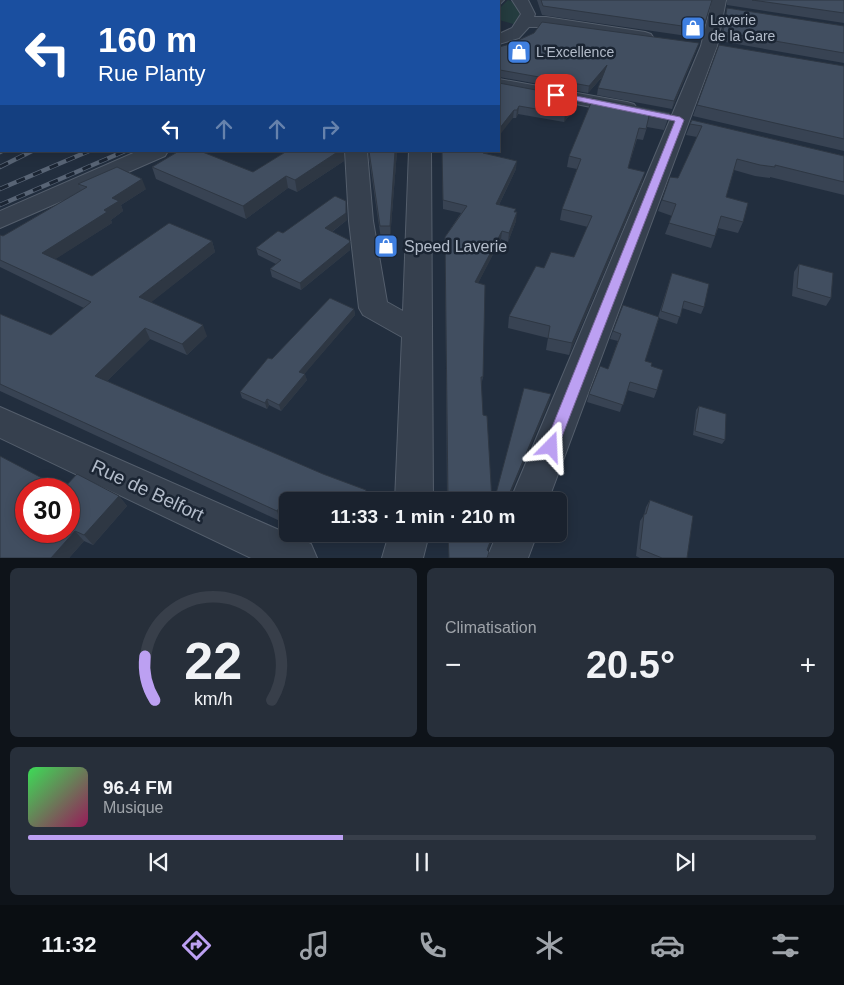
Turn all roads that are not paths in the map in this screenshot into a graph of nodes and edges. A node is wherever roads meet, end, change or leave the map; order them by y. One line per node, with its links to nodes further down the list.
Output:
1 (519, 0): 3 (street)
2 (722, 7): 5 (street)
3 (507, 33): 4 (street)
4 (658, 39)
5 (702, 46): 6 (street); 16 (street)
6 (728, 50)
7 (500, 84): 8 (street)
8 (643, 111)
9 (155, 152): 12 (street)
10 (356, 152): 13 (street)
11 (420, 152): 13 (street)
12 (0, 220)
13 (416, 331): 15 (street)
14 (1, 424): 20 (street, Rue de Belfort)
15 (414, 492)
16 (534, 492)
17 (407, 542): 21 (street)
18 (419, 542): 22 (street)
19 (514, 542): 23 (street)
20 (297, 558)
21 (402, 558)
22 (421, 558)
23 (507, 558)

